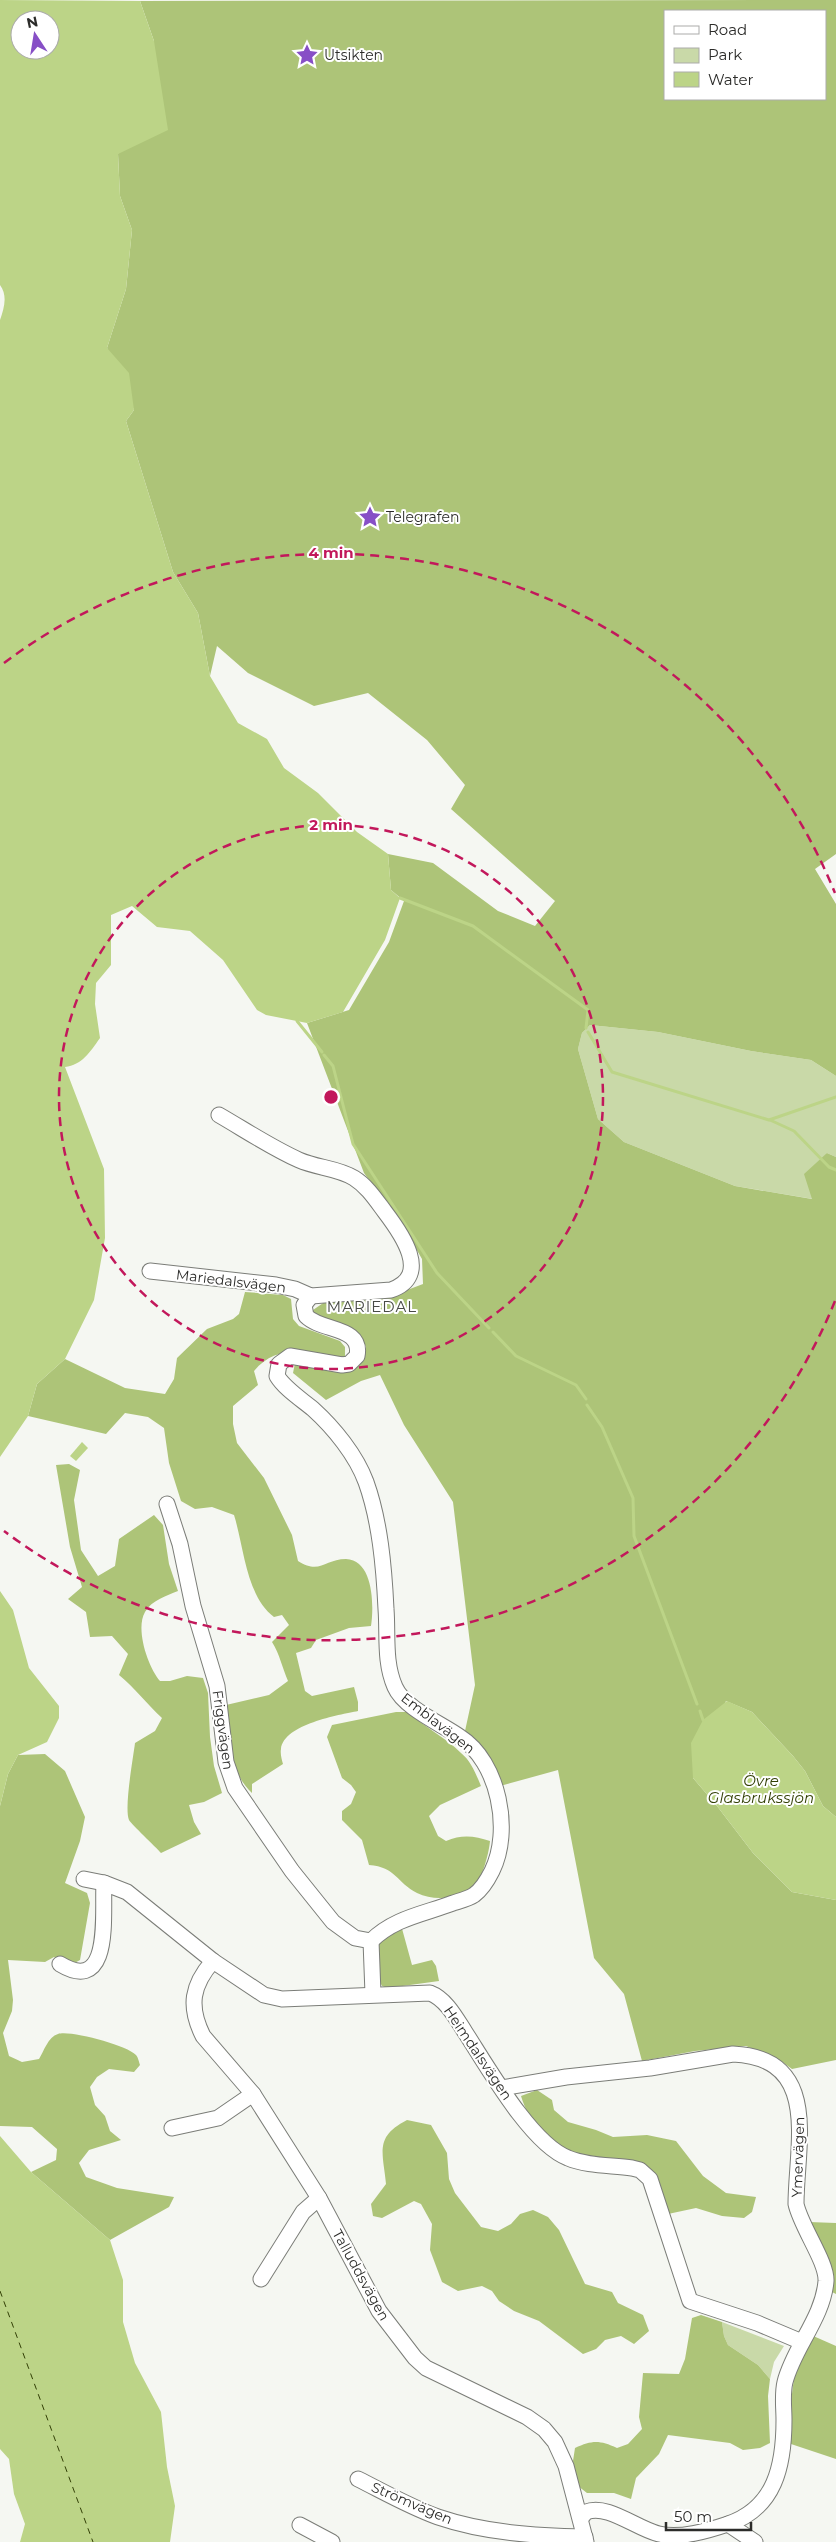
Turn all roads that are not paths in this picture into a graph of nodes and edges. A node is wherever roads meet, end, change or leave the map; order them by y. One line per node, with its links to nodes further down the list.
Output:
1 (219, 1116): 3 (street, Mariedalsvägen)
2 (150, 1271): 3 (street, Mariedalsvägen)
3 (311, 1296): 4 (street, Mariedalsvägen)
4 (276, 1372): 8 (street, Emblavägen)
5 (167, 1504): 8 (street, Friggvägen)
6 (84, 1879): 7 (street, Heimdalsvägen)
7 (104, 1883): 9 (street, Heimdalsvägen); 10 (street)
8 (372, 1941): 11 (street)
9 (213, 1961): 11 (street, Heimdalsvägen); 13 (street, Talluddsvägen)
10 (60, 1964)
11 (373, 1994): 12 (street, Heimdalsvägen)
12 (502, 2088): 17 (street, Heimdalsvägen); 17 (street, Ymervägen)
13 (253, 2094): 14 (street); 15 (street, Talluddsvägen)
14 (172, 2128)
15 (319, 2198): 16 (street); 19 (street, Talluddsvägen)
16 (261, 2279)
17 (802, 2342): 20 (street, Ymervägen)
18 (358, 2479): 22 (street, Strömvägen)
19 (581, 2518): 20 (street, Ymervägen); 23 (street, Talluddsvägen)
20 (728, 2524): 25 (street)
21 (300, 2526): 24 (street)
22 (488, 2536): 23 (street, Strömvägen)
23 (586, 2540)
24 (332, 2542)
25 (755, 2542)

